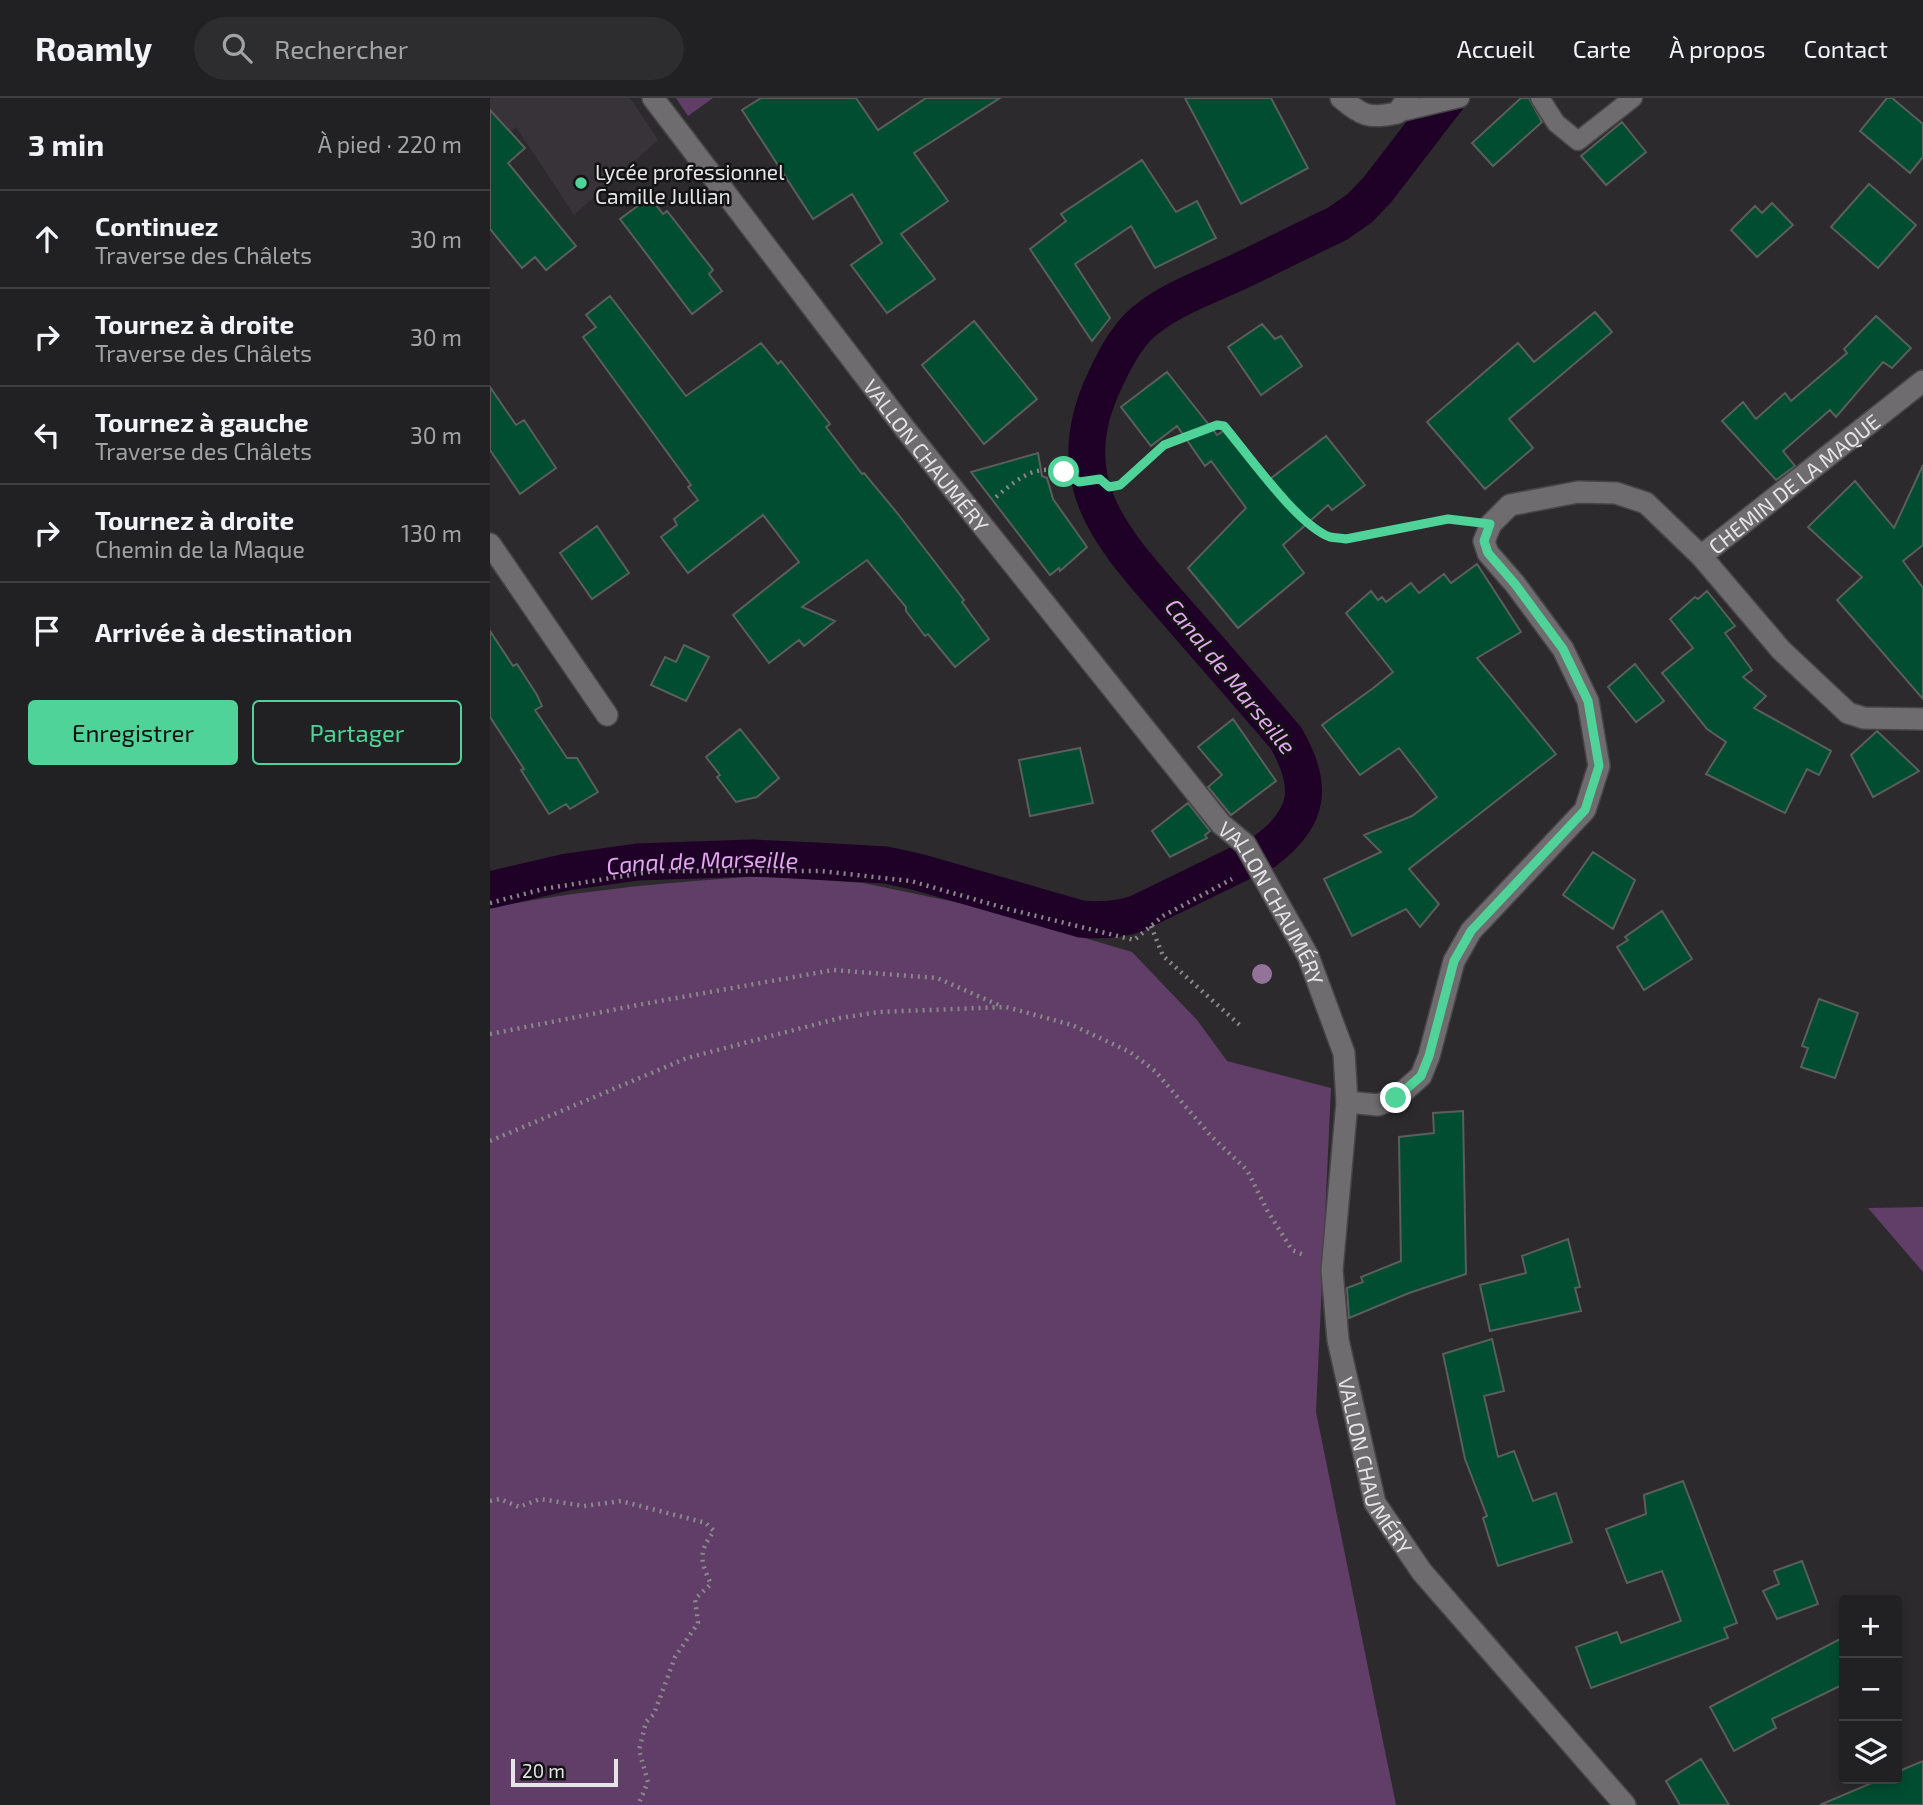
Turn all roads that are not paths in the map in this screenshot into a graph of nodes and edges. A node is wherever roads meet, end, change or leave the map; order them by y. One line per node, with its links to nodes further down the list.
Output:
1 (653, 98): 12 (street, VALLON CHAUMÉRY)
2 (1340, 98): 6 (street)
3 (1460, 98): 6 (lane)
4 (1540, 98): 5 (lane)
5 (1633, 98)
6 (1410, 106)
7 (1923, 382): 9 (street, CHEMIN DE LA MAQUE)
8 (490, 544): 10 (street)
9 (1700, 556): 11 (street); 12 (street, CHEMIN DE LA MAQUE)
10 (607, 716)
11 (1923, 719)
12 (1347, 1102): 13 (street, VALLON CHAUMÉRY)
13 (1625, 1805)

